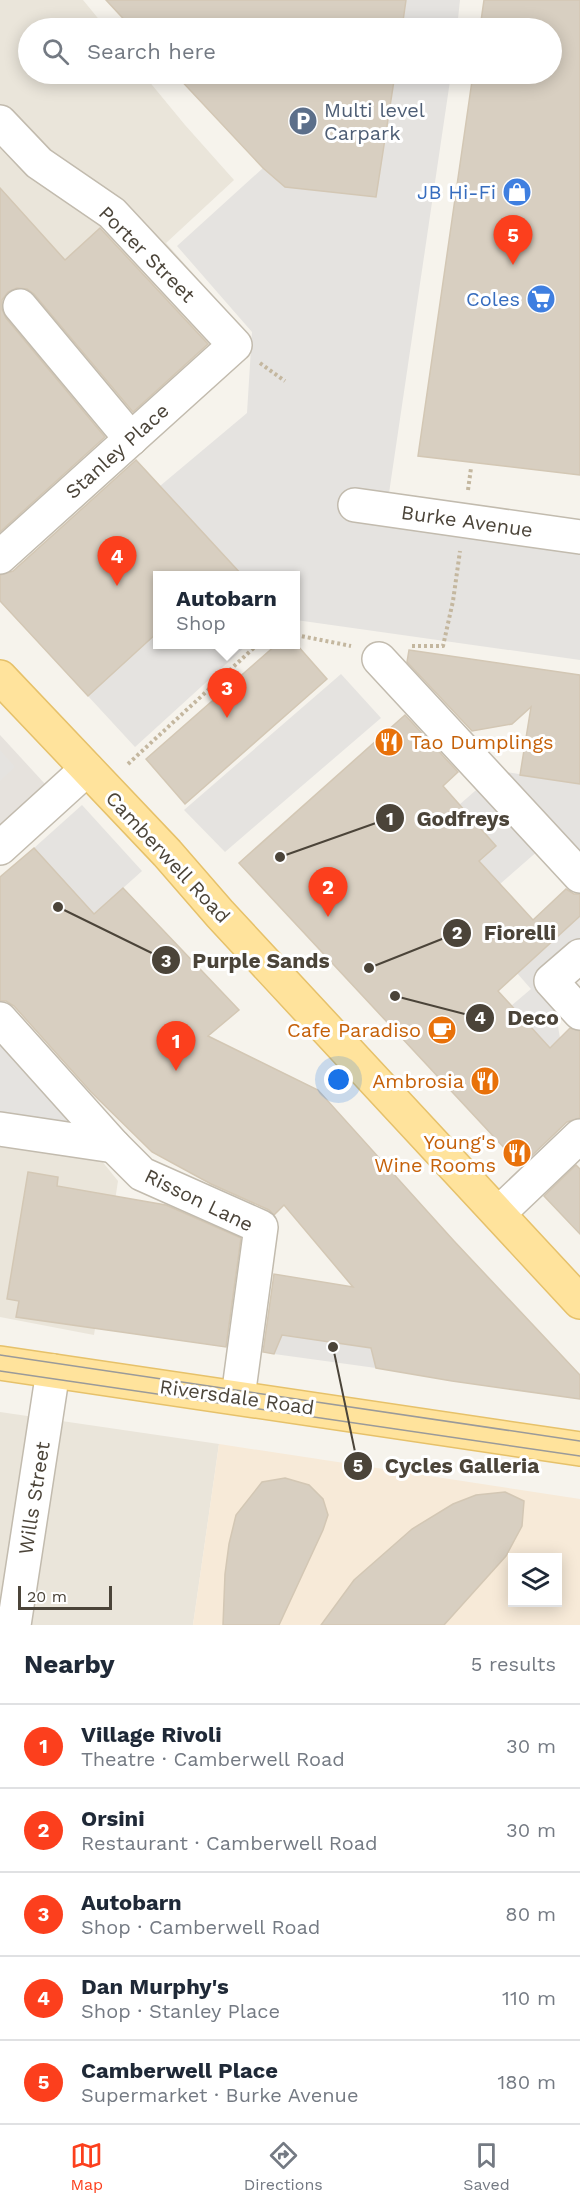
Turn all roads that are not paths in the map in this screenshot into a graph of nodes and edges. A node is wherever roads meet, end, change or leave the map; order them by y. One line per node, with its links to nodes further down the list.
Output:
1 (0, 122): 3 (street, Porter Street)
2 (20, 306): 4 (street)
3 (235, 345): 4 (street, Stanley Place)
4 (131, 439): 7 (street, Stanley Place)
5 (355, 505): 6 (street, Burke Avenue)
6 (580, 537)
7 (0, 557)
8 (380, 651): 12 (street)
9 (0, 677): 10 (main road, Camberwell Road)
10 (95, 778): 11 (street); 19 (main road, Camberwell Road)
11 (0, 848)
12 (580, 876)
13 (580, 956): 14 (street)
14 (580, 1013)
15 (0, 1019): 18 (street, Risson Lane)
16 (0, 1129): 18 (street)
17 (580, 1136): 19 (street)
18 (114, 1146): 23 (street, Risson Lane)
19 (498, 1213): 20 (main road, Camberwell Road)
20 (580, 1302)
21 (0, 1363): 22 (main road, Riversdale Road)
22 (53, 1371): 23 (main road, Riversdale Road); 25 (street, Wills Street)
23 (238, 1397): 24 (main road, Riversdale Road)
24 (580, 1449)
25 (14, 1625)

